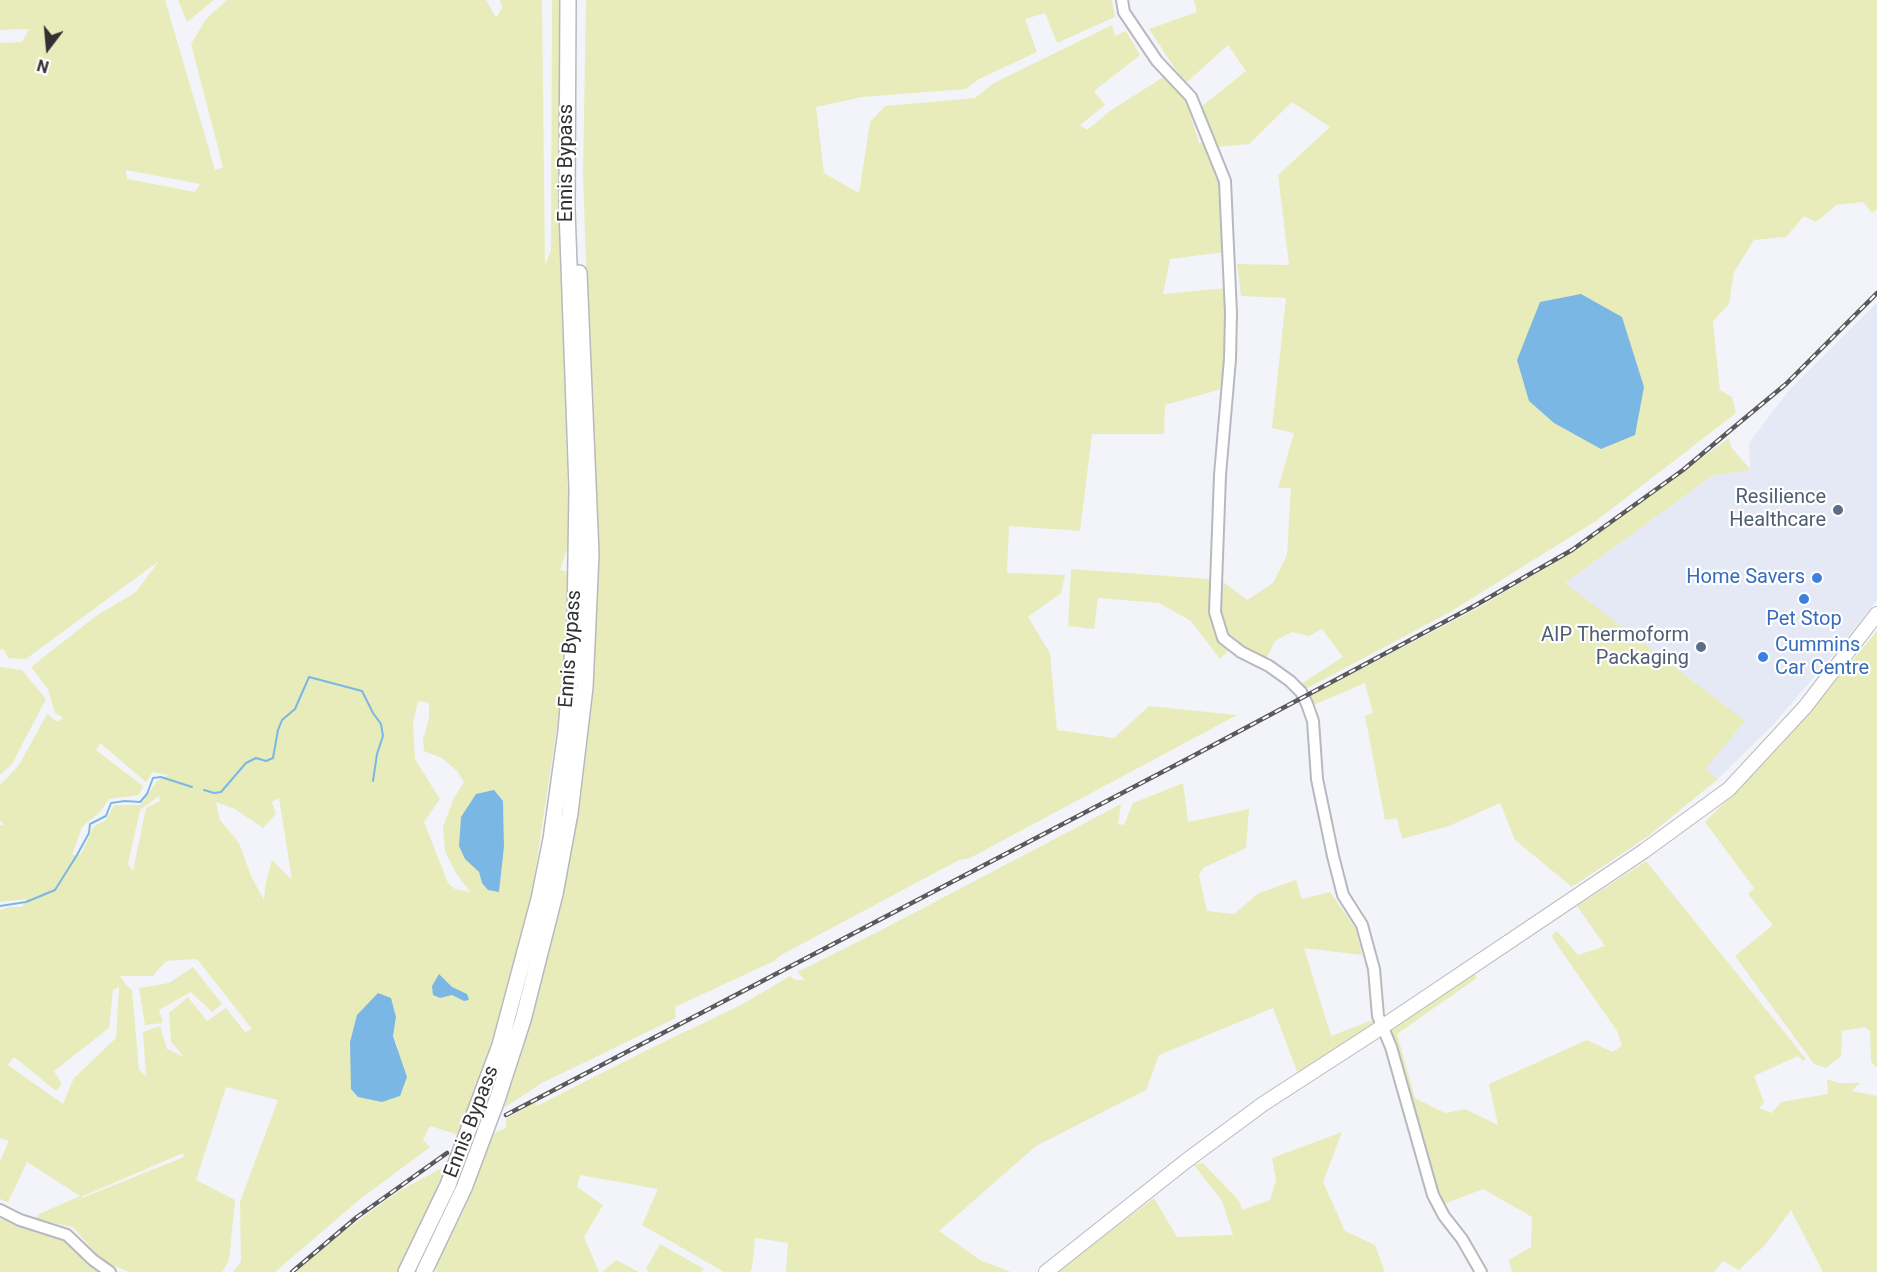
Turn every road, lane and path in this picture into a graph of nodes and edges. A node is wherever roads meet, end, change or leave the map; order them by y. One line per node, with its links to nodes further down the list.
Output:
1 (568, 0): 9 (highway, Ennis Bypass)
2 (577, 0): 7 (highway, Ennis Bypass)
3 (1122, 0): 5 (street)
4 (1877, 614): 5 (main road)
5 (1382, 1027): 12 (main road); 13 (street)
6 (0, 1210): 8 (street)
7 (439, 1242): 10 (highway, Ennis Bypass); 11 (highway)
8 (110, 1272)
9 (406, 1272)
10 (424, 1272)
11 (431, 1272)
12 (1046, 1272)
13 (1481, 1272)

